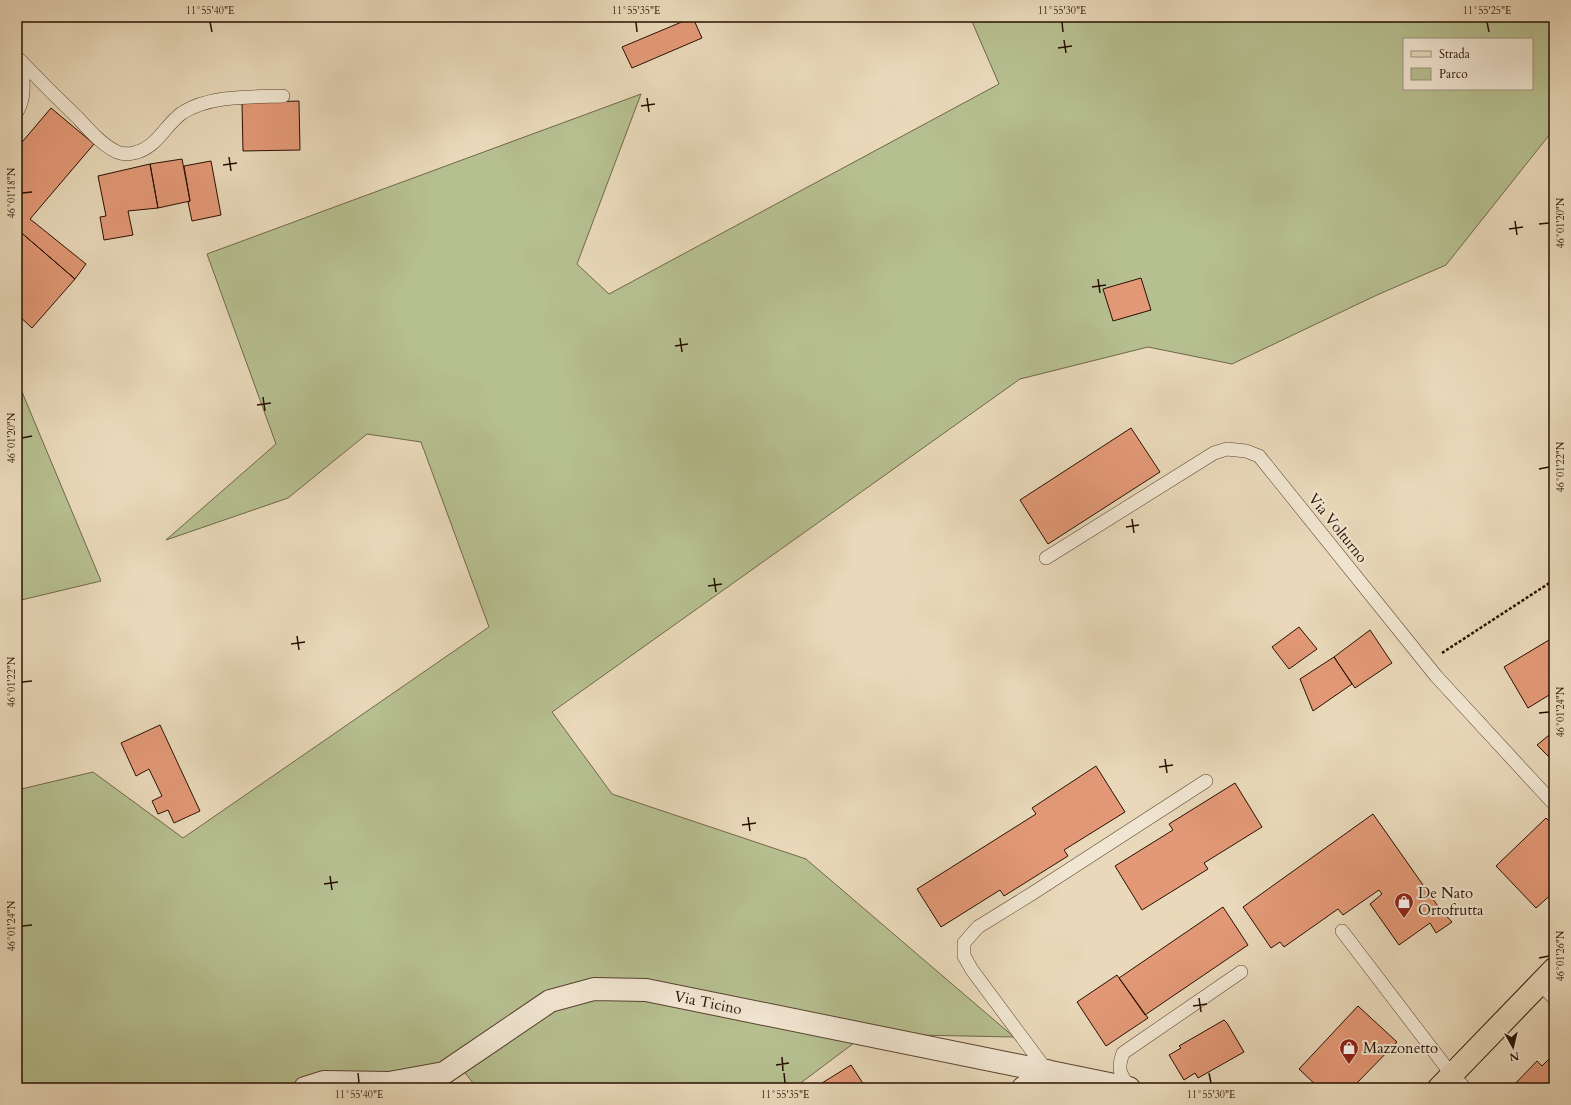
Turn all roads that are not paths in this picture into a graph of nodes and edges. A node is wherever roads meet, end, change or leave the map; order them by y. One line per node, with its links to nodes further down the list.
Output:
1 (18, 59): 2 (lane); 3 (lane)
2 (283, 96)
3 (17, 112)
4 (1046, 558): 6 (lane, Via Volturno)
5 (1206, 781): 10 (lane)
6 (1554, 804)
7 (1342, 931): 11 (lane)
8 (1241, 972): 14 (lane)
9 (1549, 984): 11 (main road)
10 (1047, 1071): 12 (street, Via Ticino); 13 (street); 14 (street, Via Ticino)
11 (1452, 1084)
12 (305, 1088)
13 (1023, 1088)
14 (1129, 1088)

